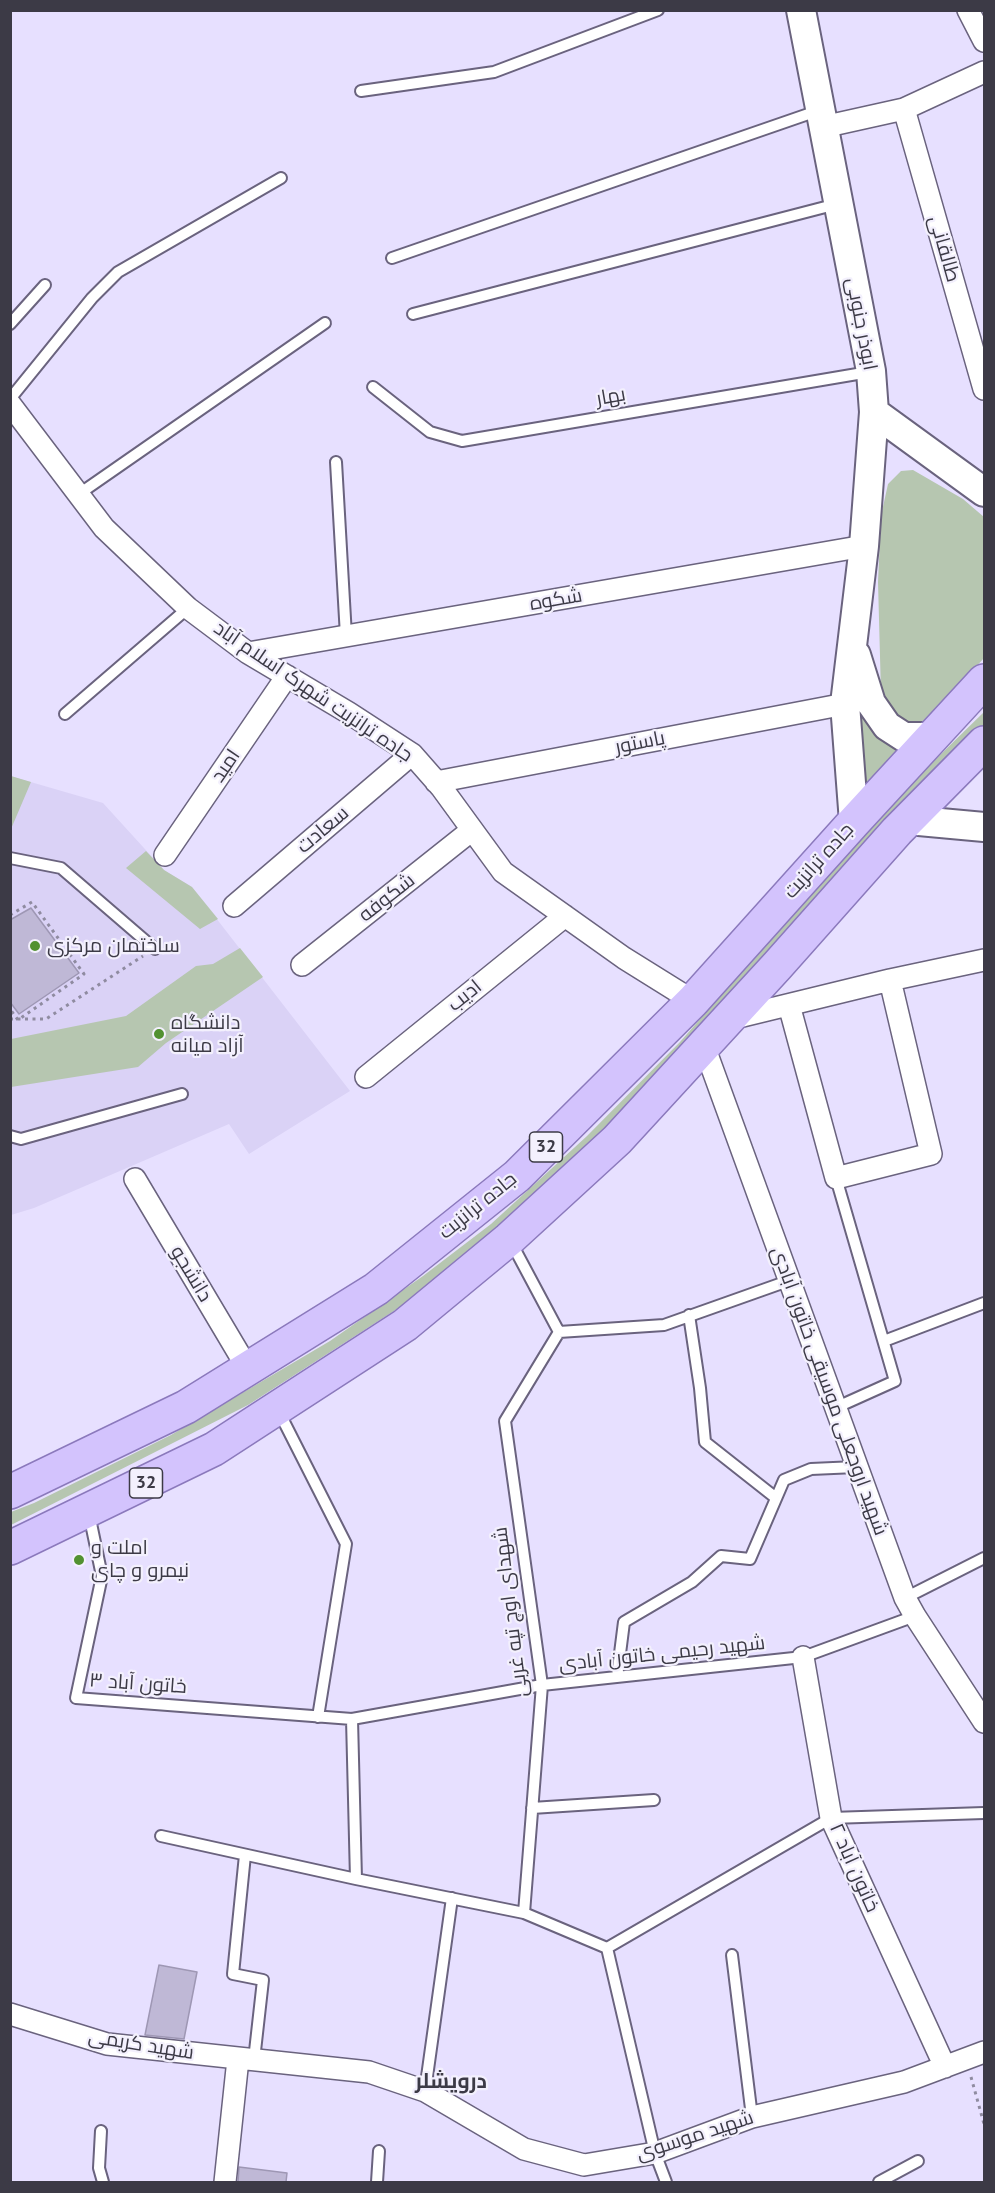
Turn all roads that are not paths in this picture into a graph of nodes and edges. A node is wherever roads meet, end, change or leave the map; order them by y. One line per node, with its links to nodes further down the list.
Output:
1 (658, 10): 6 (lane)
2 (801, 10): 8 (street, ابوذر جنوبی)
3 (968, 10): 4 (street)
4 (984, 41)
5 (984, 72): 7 (street)
6 (361, 91)
7 (904, 109): 8 (street); 16 (street, طالقانی)
8 (821, 119): 10 (street, ابوذر جنوبی); 11 (lane)
9 (281, 178): 20 (lane)
10 (838, 204): 13 (lane); 17 (street, ابوذر جنوبی)
11 (392, 258)
12 (45, 285): 15 (lane)
13 (413, 314)
14 (325, 323): 24 (lane)
15 (10, 324)
16 (977, 334): 19 (street, طالقانی)
17 (871, 372): 18 (lane, بهار); 21 (street, ابوذر جنوبی)
18 (373, 387)
19 (984, 389)
20 (10, 401): 24 (street, جاده ترانزیت شهرک اسلام آباد)
21 (874, 412): 23 (street); 25 (street, ابوذر جنوبی)
22 (336, 462): 27 (lane)
23 (983, 486)
24 (79, 494): 26 (street, جاده ترانزیت شهرک اسلام آباد)
25 (864, 546): 27 (street, شکوه); 28 (street, ابوذر جنوبی)
26 (188, 608): 29 (street, جاده ترانزیت شهرک اسلام آباد); 33 (lane)
27 (346, 636): 29 (street, شکوه)
28 (852, 641): 32 (street, ابوذر جنوبی); 34 (street)
29 (248, 653): 30 (street, جاده ترانزیت شهرک اسلام آباد)
30 (287, 676): 36 (street, جاده ترانزیت شهرک اسلام آباد); 42 (street, امید)
31 (984, 681): 34 (main road, جاده ترانزیت / 32)
32 (845, 704): 37 (street, پاستور); 39 (street, ابوذر جنوبی)
33 (65, 714)
34 (932, 737): 39 (main road, جاده ترانزیت / 32)
35 (984, 743): 38 (main road, جاده ترانزیت / 32)
36 (412, 754): 37 (street, جاده ترانزیت شهرک اسلام آباد); 44 (street, سعادت)
37 (436, 782): 41 (street, جاده ترانزیت شهرک اسلام آباد)
38 (908, 820): 40 (street); 52 (main road, جاده ترانزیت / 32)
39 (854, 822): 50 (main road, جاده ترانزیت / 32)
40 (984, 827)
41 (472, 830): 45 (street, جاده ترانزیت شهرک اسلام آباد); 48 (street, شکوفه)
42 (165, 855)
43 (10, 858): 46 (lane)
44 (234, 906)
45 (565, 916): 50 (street, جاده ترانزیت شهرک اسلام آباد); 54 (street, ادیب)
46 (155, 949)
47 (984, 960): 49 (street)
48 (302, 965)
49 (890, 980): 51 (street); 57 (street)
50 (693, 1001): 65 (main road, جاده ترانزیت / 32)
51 (789, 1005): 52 (street); 57 (street)
52 (727, 1020): 53 (main road, جاده ترانزیت / 32)
53 (704, 1046): 59 (main road, جاده ترانزیت / 32); 60 (street, شهید اروجعلی موسیقی خاتون آبادی)
54 (366, 1077)
55 (182, 1094): 56 (lane)
56 (10, 1136)
57 (836, 1178): 64 (lane)
58 (135, 1179): 65 (street, دانشجو)
59 (509, 1239): 63 (lane); 67 (main road, جاده ترانزیت / 32)
60 (788, 1281): 62 (lane); 66 (street, شهید اروجعلی موسیقی خاتون آبادی)
61 (984, 1303): 64 (lane)
62 (689, 1315): 63 (lane); 70 (lane)
63 (559, 1332): 77 (lane, شهدای اوچ تپه غربی)
64 (884, 1341): 66 (lane)
65 (248, 1369): 69 (main road, جاده ترانزیت / 32)
66 (835, 1408): 68 (street, شهید اروجعلی موسیقی خاتون آبادی)
67 (277, 1409): 71 (main road, جاده ترانزیت / 32); 78 (lane)
68 (856, 1467): 70 (lane); 74 (street, شهید اروجعلی موسیقی خاتون آبادی)
69 (10, 1492)
70 (776, 1498): 76 (lane)
71 (88, 1511): 72 (main road, جاده ترانزیت / 32); 78 (lane, خاتون آباد ۳)
72 (10, 1548)
73 (984, 1558): 74 (lane, شهید رحیمی خاتون آبادی)
74 (910, 1607): 75 (lane, شهید رحیمی خاتون آبادی); 80 (street, شهید اروجعلی موسیقی خاتون آبادی)
75 (803, 1657): 76 (lane, شهید رحیمی خاتون آبادی); 84 (street, خاتون آباد ۲)
76 (617, 1677): 77 (lane, شهید رحیمی خاتون آبادی)
77 (542, 1685): 79 (lane, شهید رحیمی خاتون آبادی); 82 (lane, شهدای اوچ تپه غربی)
78 (318, 1717): 79 (lane, خاتون آباد ۳)
79 (352, 1719): 87 (lane)
80 (984, 1722)
81 (654, 1800): 82 (lane)
82 (532, 1808): 89 (lane, شهدای اوچ تپه غربی)
83 (984, 1813): 84 (lane)
84 (831, 1818): 90 (lane); 95 (street, خاتون آباد ۲)
85 (161, 1836): 86 (lane)
86 (245, 1855): 87 (lane); 94 (lane)
87 (356, 1879): 88 (lane)
88 (452, 1898): 89 (lane); 96 (lane)
89 (524, 1913): 90 (lane)
90 (607, 1948): 100 (lane)
91 (732, 1955): 97 (lane)
92 (10, 2014): 94 (street, شهید کریمی)
93 (975, 2056): 95 (street, شهید موسوی)
94 (246, 2060): 96 (street, شهید موسوی); 103 (street)
95 (945, 2067): 97 (street, شهید موسوی)
96 (425, 2091): 100 (street, شهید موسوی)
97 (752, 2116): 100 (street, شهید موسوی)
98 (101, 2131): 102 (lane)
99 (379, 2151): 104 (lane)
100 (655, 2153): 105 (lane)
101 (918, 2161): 106 (lane)
102 (103, 2182)
103 (225, 2182)
104 (377, 2182)
105 (666, 2182)
106 (879, 2182)

